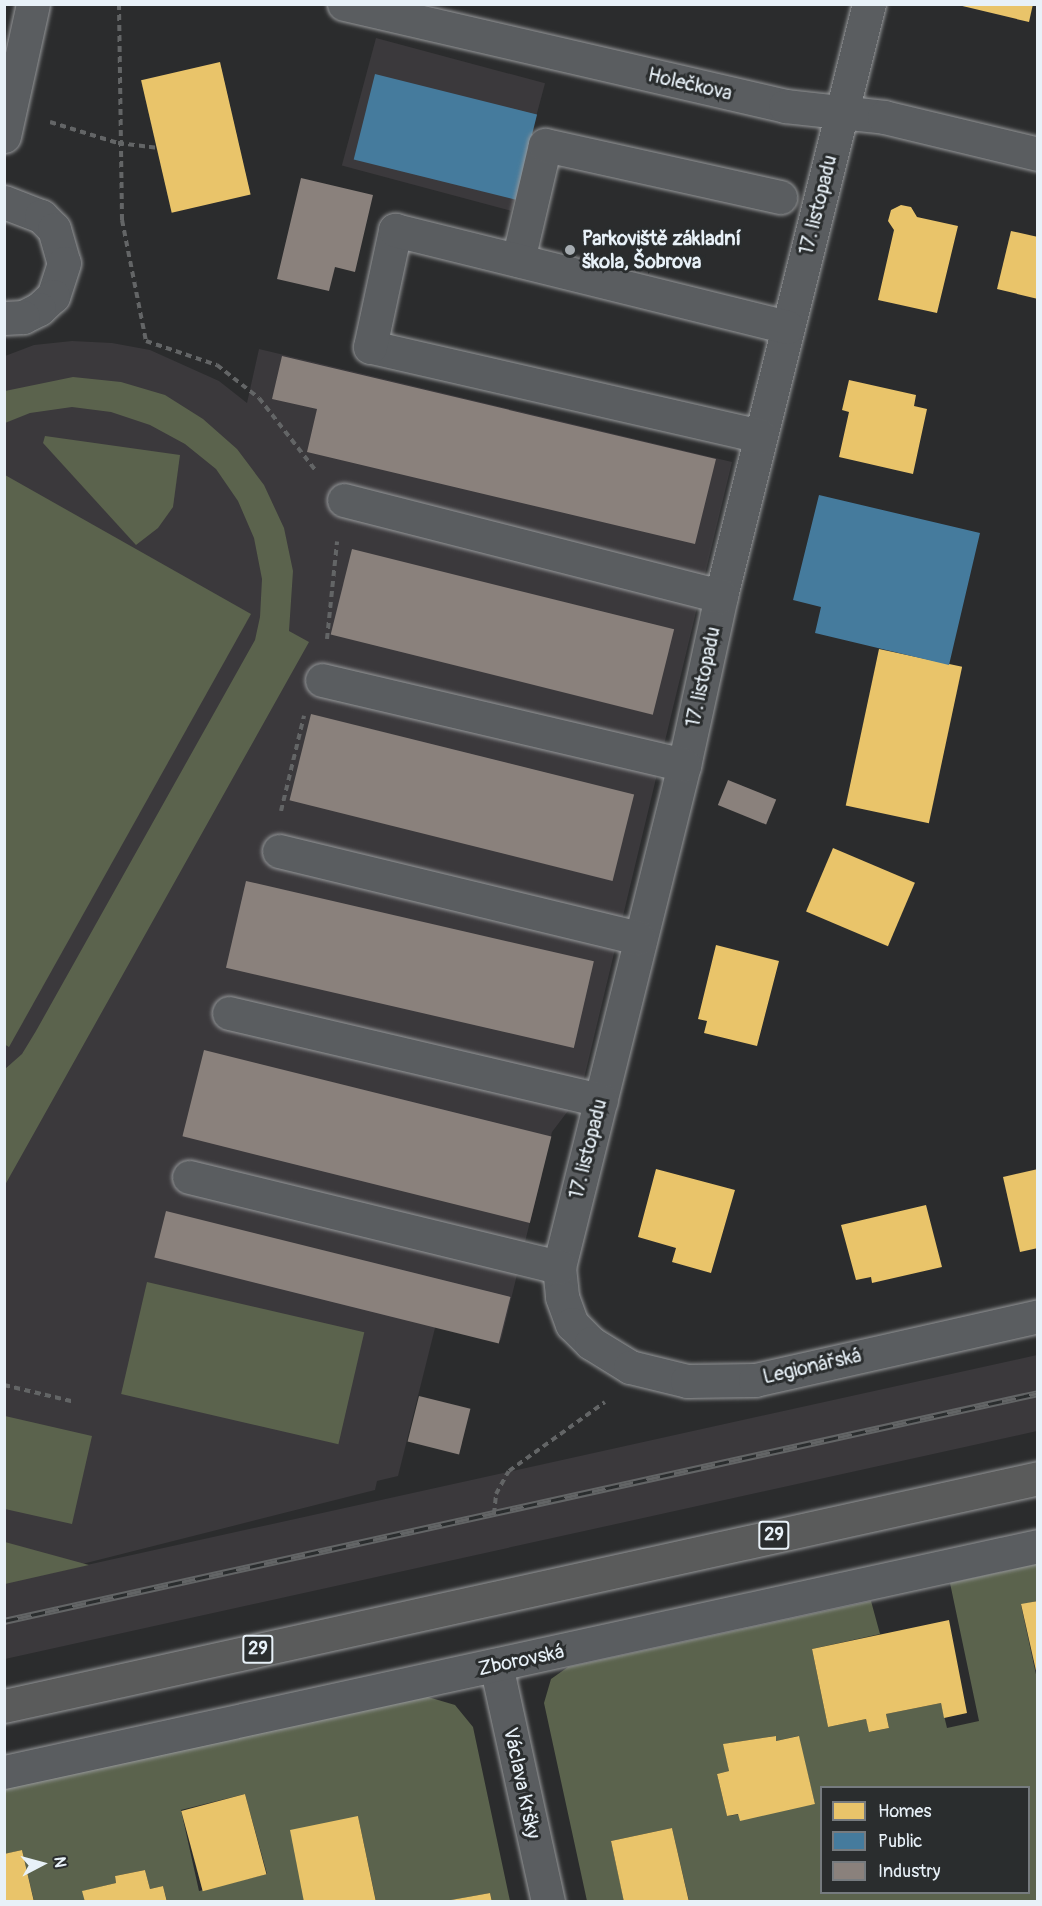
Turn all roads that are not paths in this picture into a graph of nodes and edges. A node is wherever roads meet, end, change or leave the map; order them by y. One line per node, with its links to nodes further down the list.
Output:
1 (33, 4): 4 (street)
2 (344, 4): 5 (street, Holečkova)
3 (869, 4): 5 (street, 17. listopadu)
4 (10, 85): 6 (street)
5 (841, 112): 7 (street, Holečkova); 12 (street, 17. listopadu)
6 (4, 136)
7 (1038, 154)
8 (780, 197): 10 (street)
9 (4, 202): 11 (street)
10 (518, 260): 12 (street); 13 (street)
11 (4, 318)
12 (787, 327): 13 (street, 17. listopadu)
13 (760, 436): 15 (street, 17. listopadu)
14 (344, 500): 15 (street)
15 (721, 596): 17 (street, 17. listopadu)
16 (322, 680): 17 (street)
17 (684, 765): 19 (street, 17. listopadu)
18 (279, 850): 19 (street)
19 (639, 938): 21 (street, 17. listopadu)
20 (230, 1013): 21 (street)
21 (601, 1100): 23 (street, 17. listopadu)
22 (189, 1177): 23 (street)
23 (559, 1267): 25 (street, 17. listopadu)
24 (1038, 1316): 25 (street, Legionářská)
25 (591, 1343)
26 (1038, 1478): 29 (main road, 29)
27 (1038, 1546): 28 (street, Zborovská)
28 (496, 1665): 30 (street, Zborovská); 31 (street, Václava Kršky)
29 (4, 1706)
30 (4, 1772)
31 (548, 1902)

